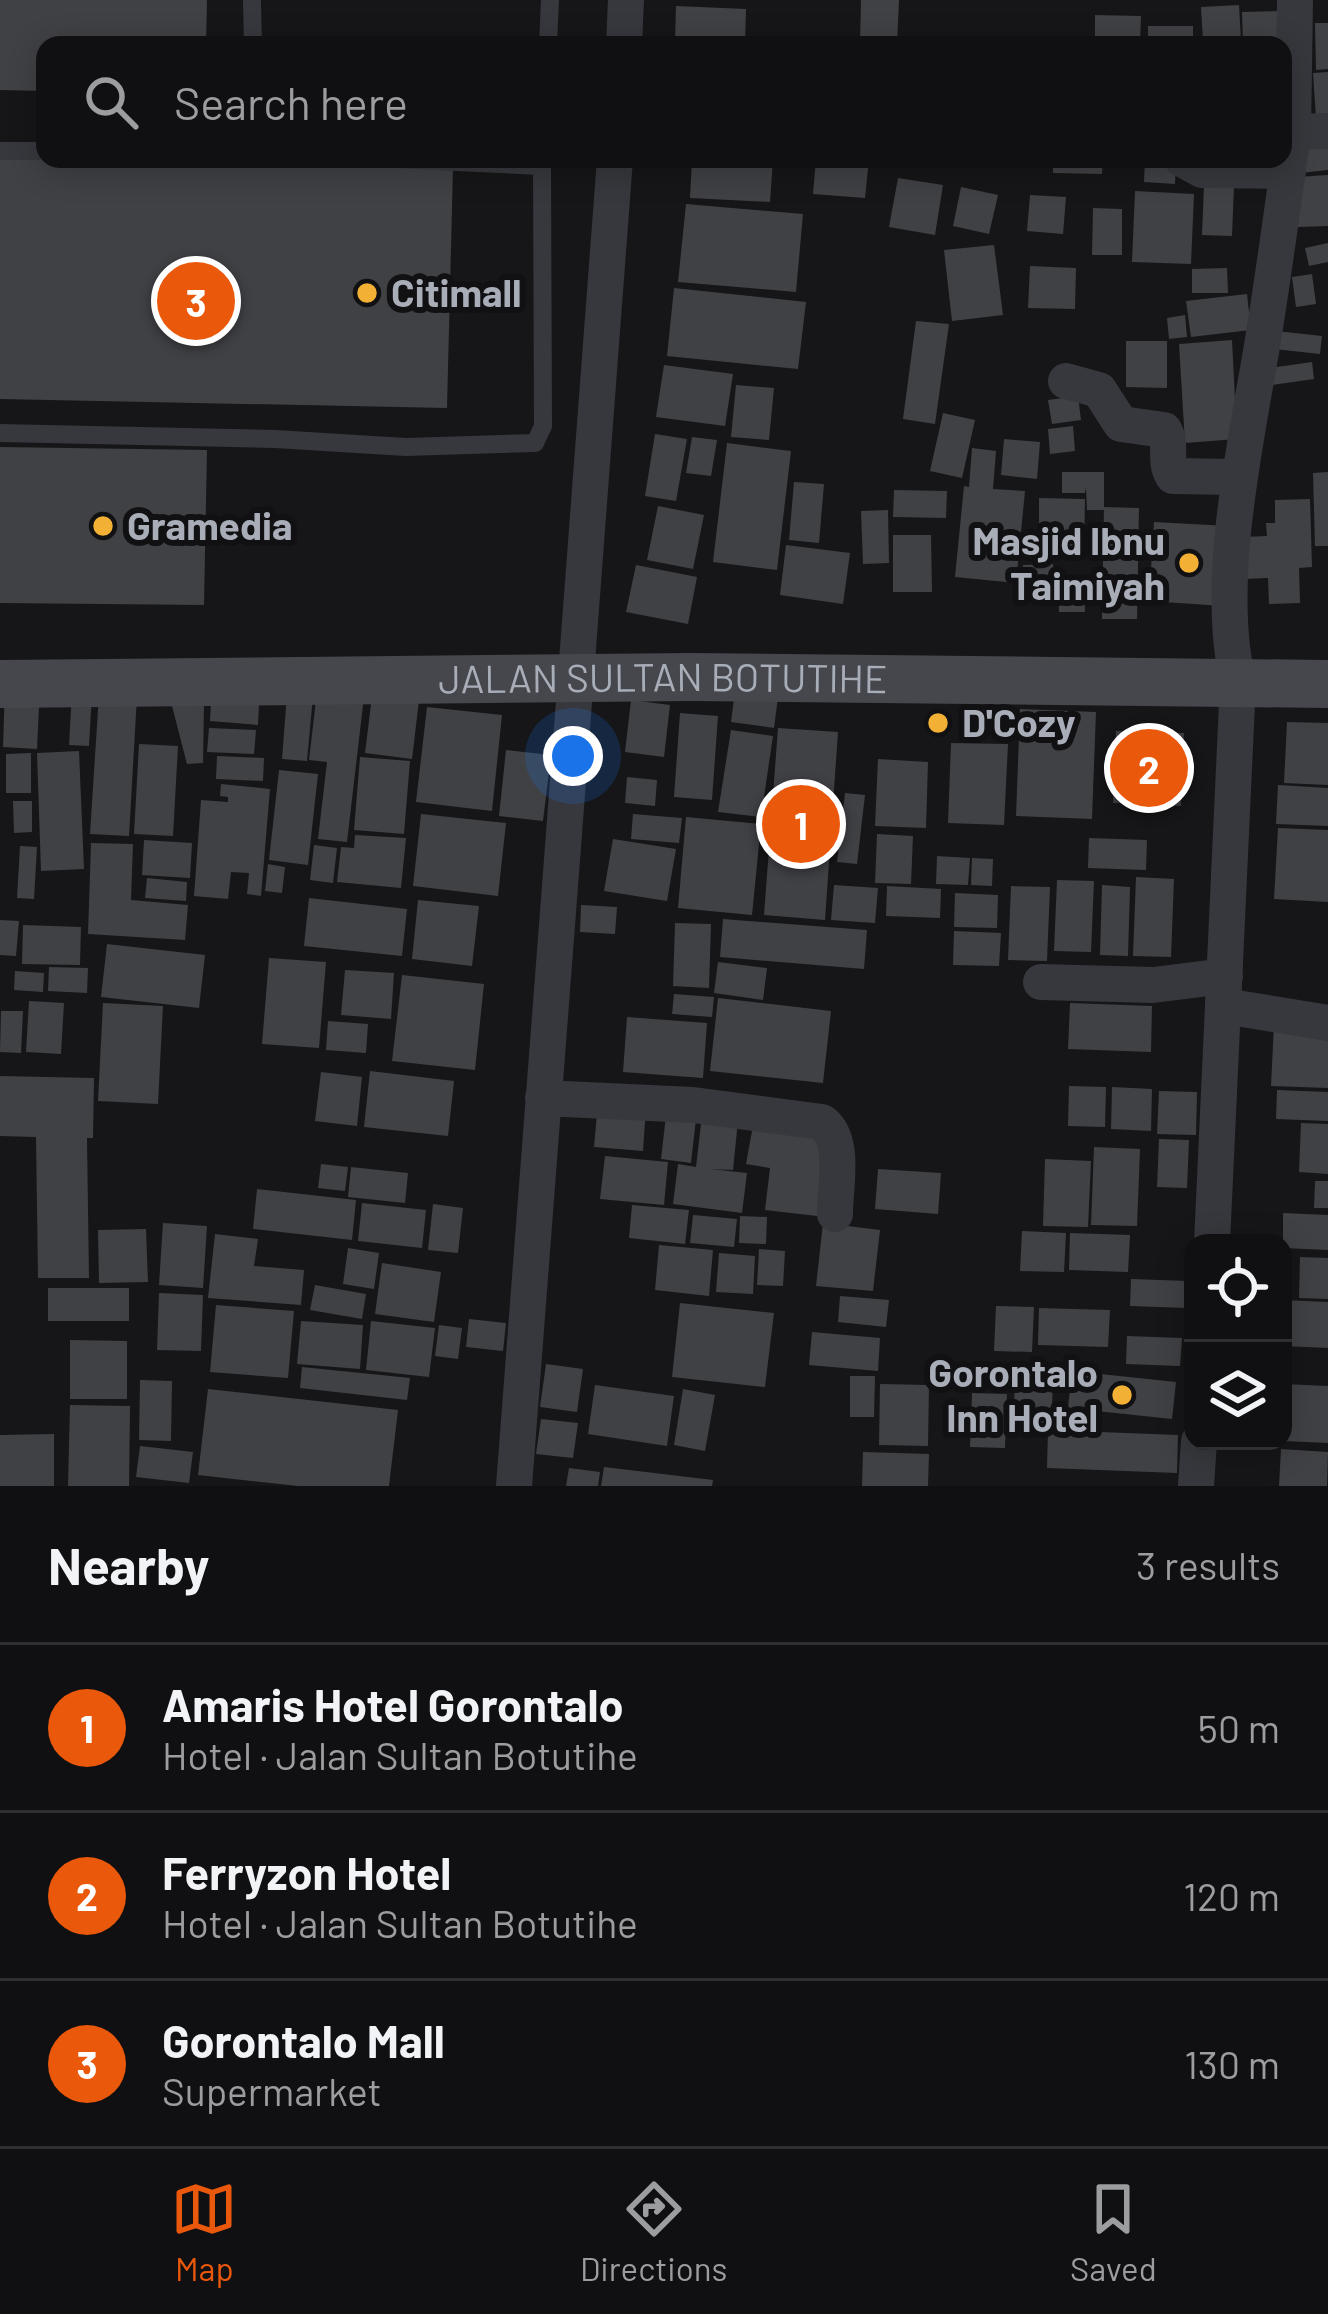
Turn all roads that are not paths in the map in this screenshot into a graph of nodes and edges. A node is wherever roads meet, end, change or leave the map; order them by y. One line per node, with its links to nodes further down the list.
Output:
1 (253, 0): 5 (lane)
2 (550, 0): 6 (lane)
3 (626, 0): 7 (street)
4 (1295, 0): 8 (street)
5 (254, 36)
6 (548, 36)
7 (624, 36)
8 (1311, 132): 11 (street)
9 (0, 151): 10 (lane)
10 (36, 151)
11 (1292, 164)
12 (542, 168): 18 (lane)
13 (614, 168): 20 (street)
14 (1198, 168): 16 (street)
15 (1290, 168): 16 (street)
16 (1288, 171): 19 (street)
17 (1066, 381): 19 (street)
18 (0, 434)
19 (1239, 477): 21 (street)
20 (574, 680): 21 (main road, JALAN SULTAN BOTUTIHE); 22 (main road, JALAN SULTAN BOTUTIHE); 27 (street)
21 (1238, 682): 23 (main road, JALAN SULTAN BOTUTIHE); 25 (street)
22 (0, 684)
23 (1328, 684)
24 (1041, 982): 25 (street)
25 (1225, 991): 26 (street); 29 (street)
26 (1328, 1023)
27 (543, 1098): 28 (street); 31 (street)
28 (835, 1214)
29 (1212, 1234)
30 (1198, 1450): 32 (street)
31 (514, 1486)
32 (1196, 1486)

